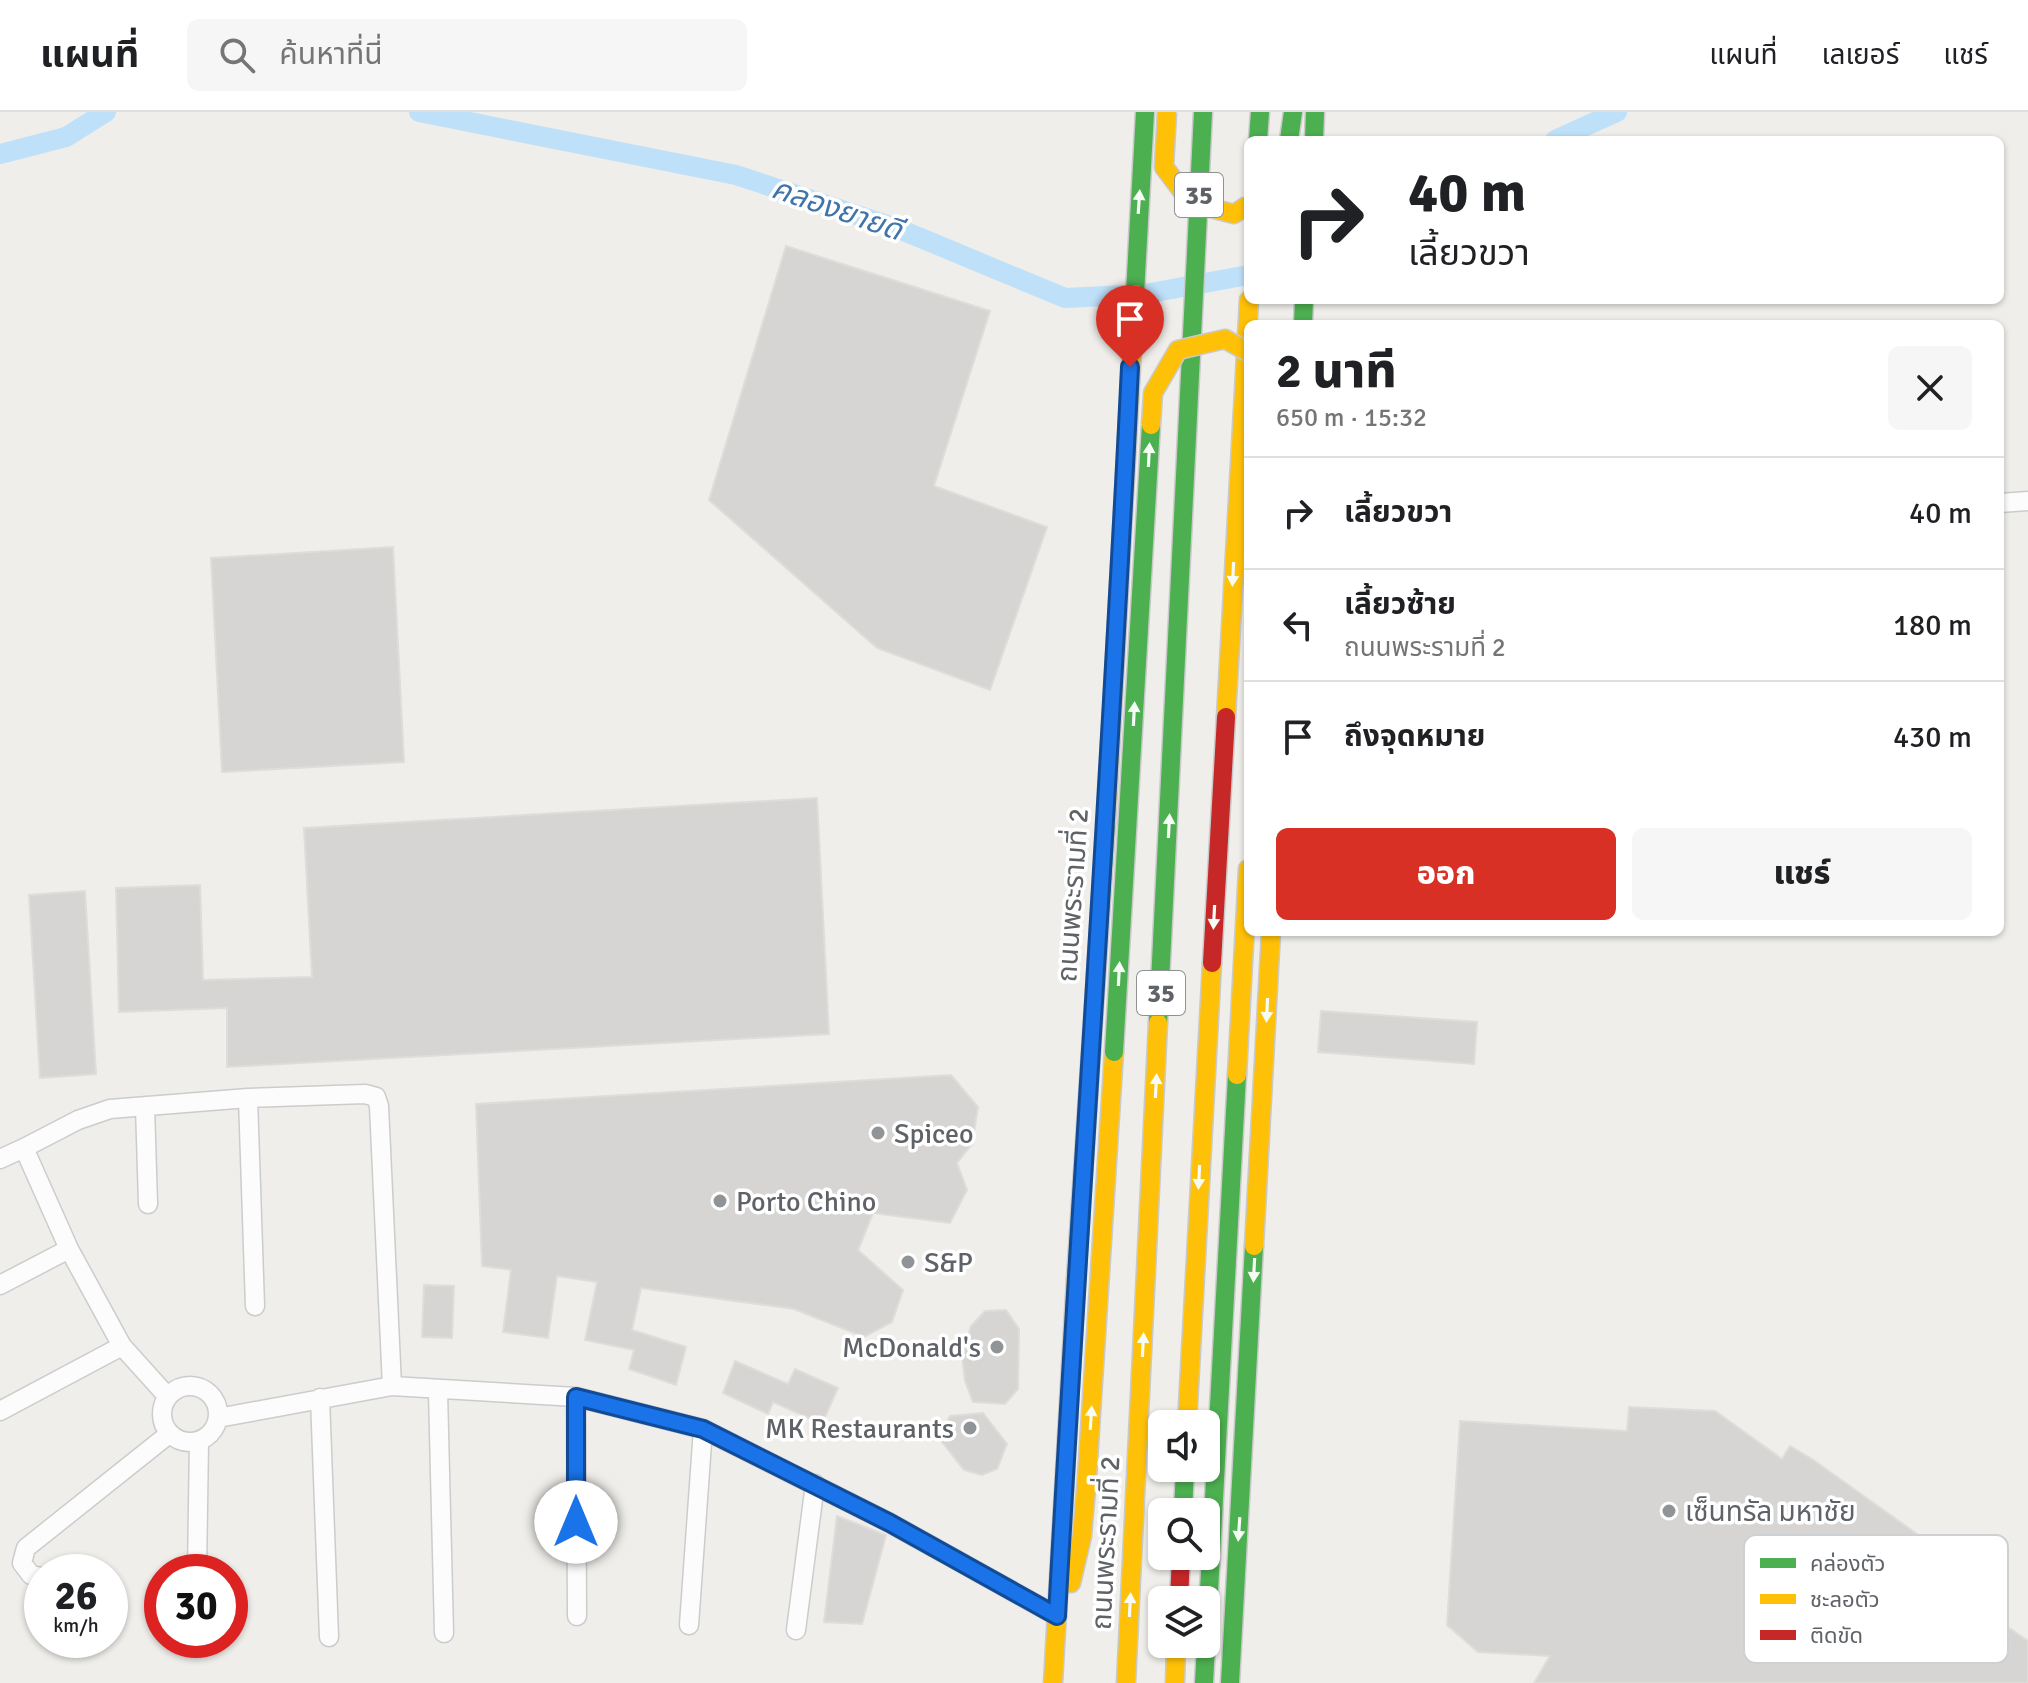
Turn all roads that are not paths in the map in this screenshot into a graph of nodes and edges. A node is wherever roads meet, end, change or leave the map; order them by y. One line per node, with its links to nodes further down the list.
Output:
1 (1145, 112): 41 (main road, ถนนพระรามที่ 2 / 35, one-way to 1)
2 (1167, 112): 10 (main road, bridge)
3 (1203, 112): 49 (main road, ถนนพระรามที่ 2 / 35, one-way to 3)
4 (1260, 112): 7 (main road)
5 (1293, 112): 8 (main road)
6 (1315, 112): 9 (main road)
7 (1258, 136)
8 (1290, 136)
9 (1314, 136)
10 (1244, 208)
11 (1244, 350): 47 (main road, one-way to 11, bridge)
12 (1244, 391): 31 (main road, 35, one-way to 31)
13 (2028, 501): 14 (street)
14 (2004, 503)
15 (1244, 936): 51 (main road)
16 (1271, 936): 52 (main road, one-way to 52)
17 (248, 1098): 18 (street); 24 (street); 26 (street)
18 (145, 1106): 19 (street); 21 (street)
19 (24, 1148): 20 (street); 22 (street)
20 (0, 1159)
21 (148, 1204)
22 (69, 1249): 23 (street); 25 (street)
23 (0, 1285)
24 (255, 1306)
25 (122, 1346): 28 (street); 32 (street)
26 (392, 1386): 27 (street); 30 (street)
27 (438, 1392): 29 (street); 44 (street)
28 (168, 1397): 33 (street); 35 (street)
29 (576, 1397): 34 (street); 40 (street)
30 (320, 1398): 33 (street); 45 (street)
31 (1188, 1410)
32 (0, 1411)
33 (218, 1418): 36 (street)
34 (703, 1429): 37 (street); 42 (street)
35 (169, 1434): 36 (street); 38 (street)
36 (199, 1441): 39 (street)
37 (815, 1484): 41 (street); 43 (street)
38 (24, 1554)
39 (197, 1554)
40 (577, 1616)
41 (1057, 1616): 47 (main road, ถนนพระรามที่ 2 / 35)
42 (689, 1625)
43 (796, 1630)
44 (444, 1633)
45 (329, 1637)
46 (1176, 1658): 50 (main road)
47 (1053, 1661): 48 (main road, ถนนพระรามที่ 2 / 35)
48 (1053, 1683)
49 (1126, 1683)
50 (1175, 1683)
51 (1204, 1683)
52 (1230, 1683)

